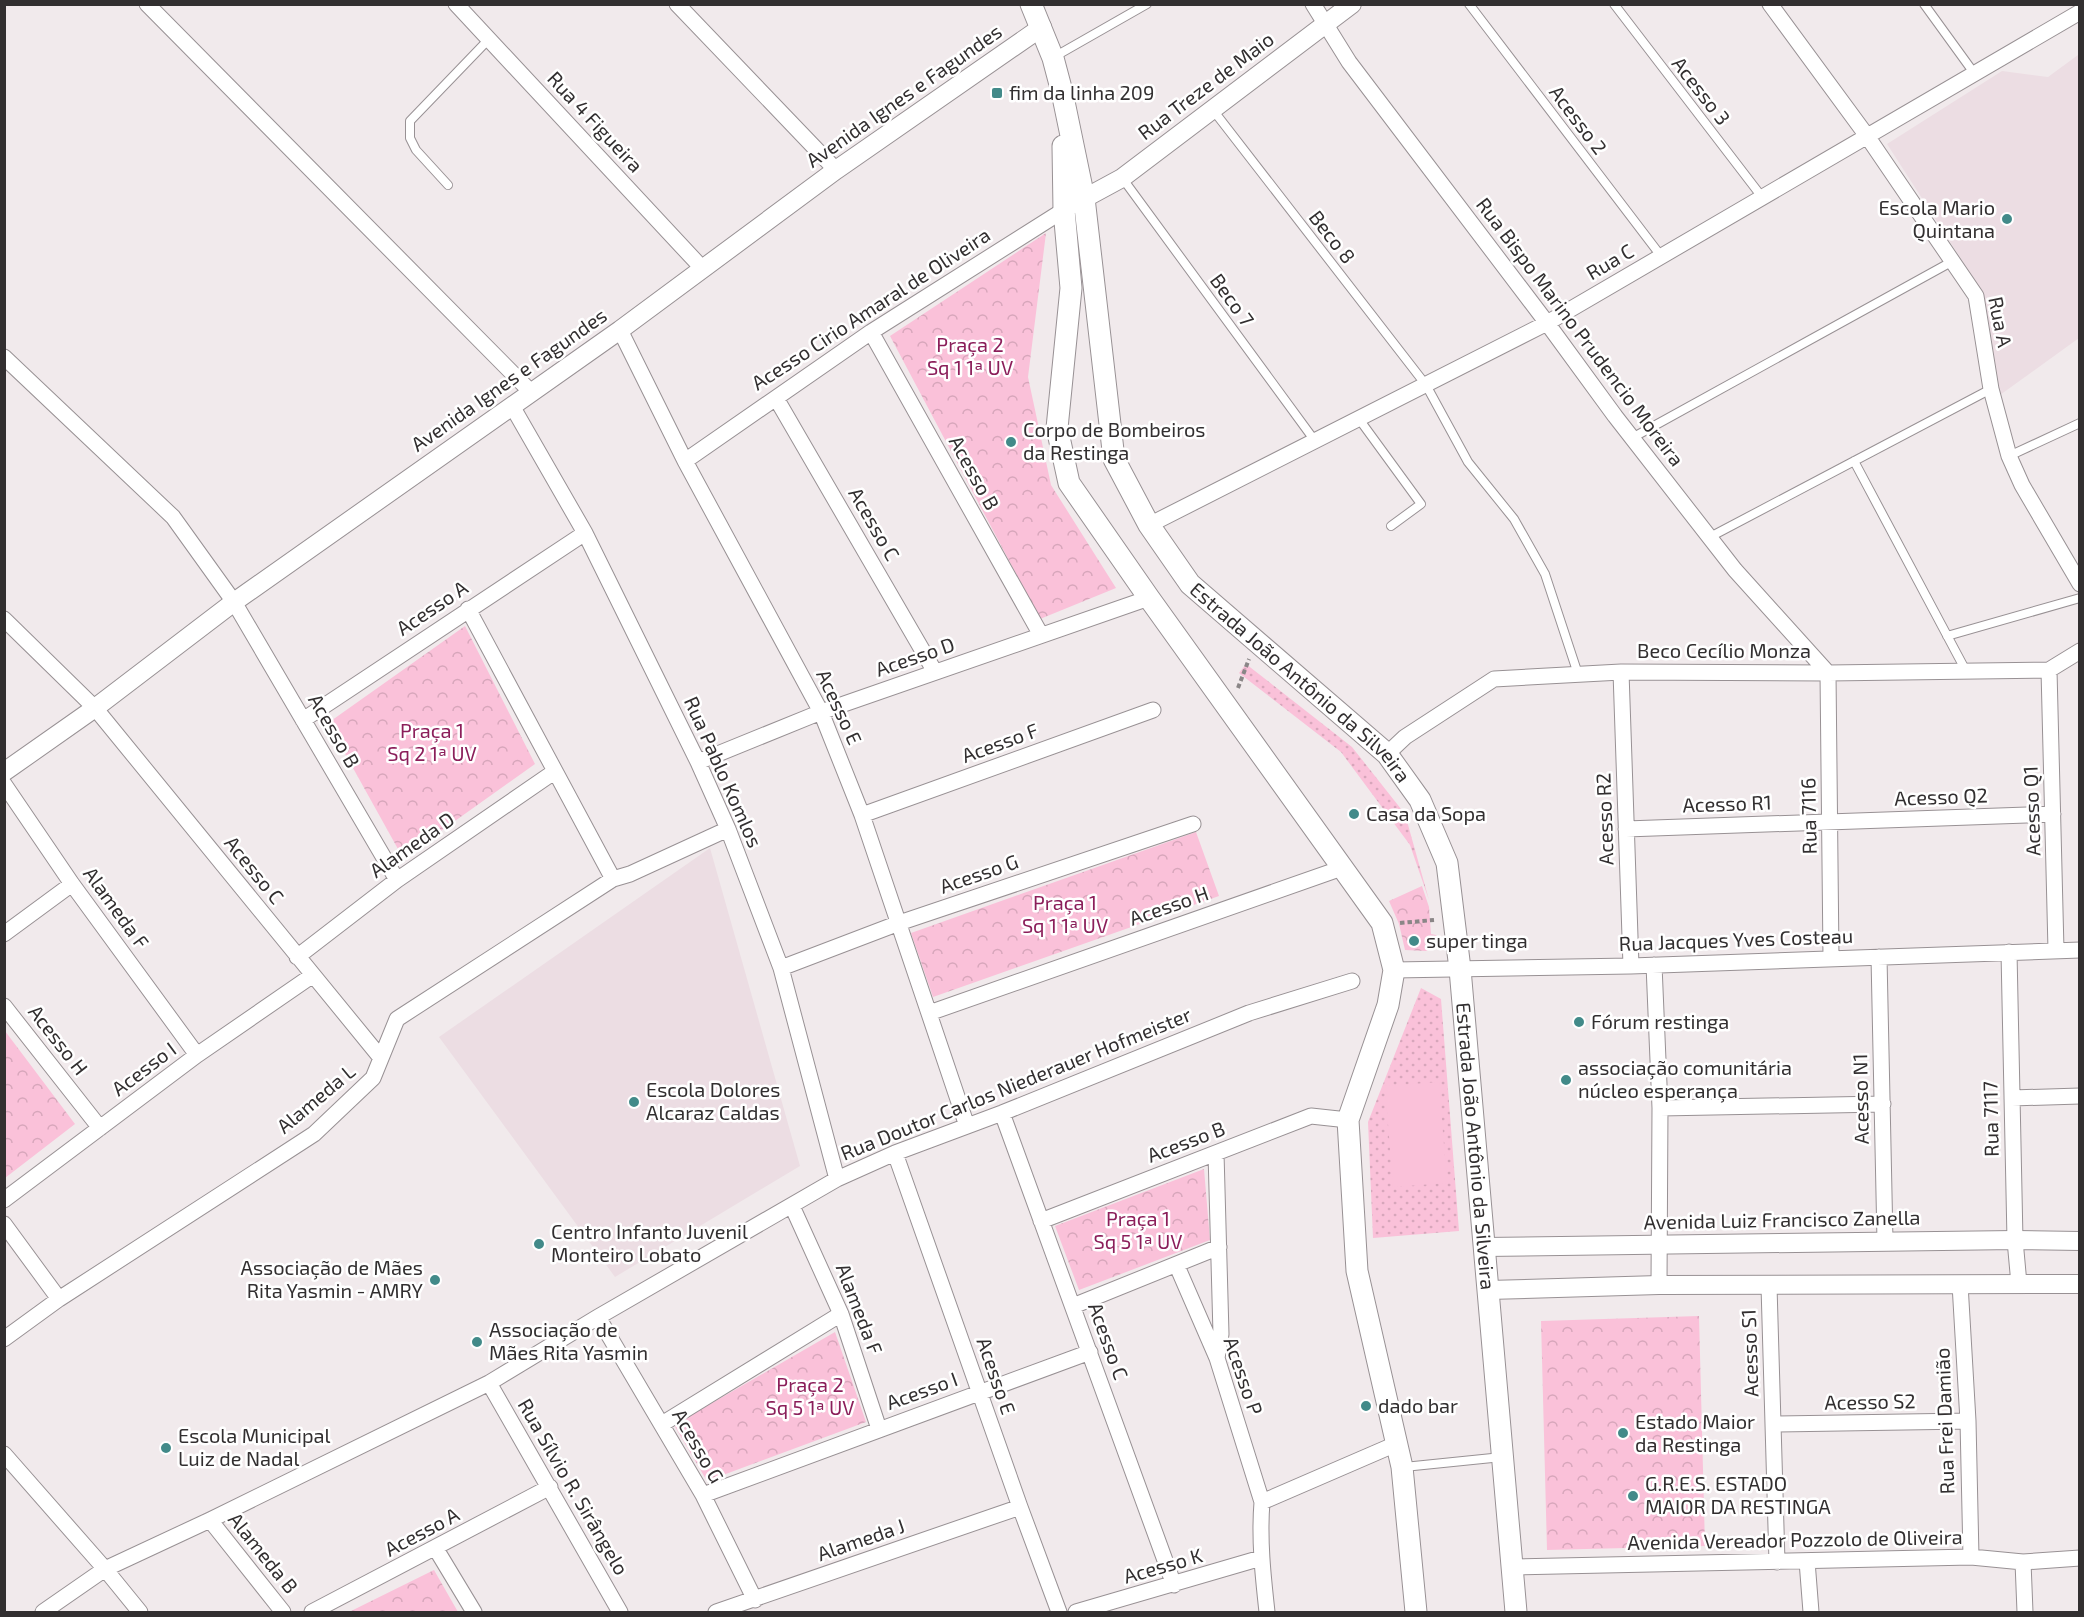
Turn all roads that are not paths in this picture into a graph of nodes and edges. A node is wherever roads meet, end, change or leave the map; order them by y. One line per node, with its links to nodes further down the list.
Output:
1 (147, 4): 36 (street)
2 (456, 4): 15 (street, Rua 4 Figueira)
3 (677, 4): 21 (street)
4 (1031, 4): 14 (main road, Estrada João Antônio da Silveira)
5 (1147, 4): 16 (lane)
6 (1313, 4): 13 (street, Rua Bispo Marino Prudencio Moreira)
7 (1352, 4): 13 (street, Rua Treze de Maio)
8 (1469, 4): 27 (lane, Acesso 2)
9 (1614, 4): 24 (lane, Acesso 3)
10 (1770, 4): 20 (street, Rua A)
11 (1924, 4): 17 (lane)
12 (2076, 10): 17 (street, Rua C)
13 (1326, 24): 19 (street, Rua Treze de Maio); 30 (street, Rua Bispo Marino Prudencio Moreira)
14 (1042, 27): 16 (main road, Estrada João Antônio da Silveira); 21 (street, Avenida Ignes e Fagundes)
15 (489, 39): 23 (lane); 29 (street, Rua 4 Figueira)
16 (1053, 57): 18 (main road, Estrada João Antônio da Silveira)
17 (1974, 73): 20 (street, Rua C)
18 (1062, 92): 25 (main road, Estrada João Antônio da Silveira); 26 (main road, Estrada João Antônio da Silveira)
19 (1213, 110): 22 (street, Rua Treze de Maio); 34 (lane, Beco 8)
20 (1867, 136): 24 (street, Rua C); 28 (street, Rua A)
21 (836, 170): 29 (street, Avenida Ignes e Fagundes)
22 (1122, 178): 25 (street, Rua Treze de Maio); 42 (lane, Beco 7)
23 (448, 185)
24 (1762, 197): 27 (street, Rua C)
25 (1084, 198): 26 (street, Acesso Cirio Amaral de Oliveira); 46 (main road, Estrada João Antônio da Silveira)
26 (1064, 210): 32 (street, Acesso Cirio Amaral de Oliveira); 51 (main road, Estrada João Antônio da Silveira)
27 (1661, 256): 30 (street, Rua C)
28 (1953, 261): 35 (street, Rua A); 41 (lane)
29 (702, 268): 31 (street, Avenida Ignes e Fagundes)
30 (1547, 323): 34 (street, Rua C); 41 (street, Rua Bispo Marino Prudencio Moreira)
31 (620, 330): 36 (street, Avenida Ignes e Fagundes); 44 (street, Acesso E)
32 (871, 332): 37 (street, Acesso Cirio Amaral de Oliveira); 56 (street, Acesso B)
33 (4, 357): 53 (street, Acesso B)
34 (1426, 385): 39 (street, Rua C); 64 (lane, Beco 8)
35 (1991, 389): 43 (street, Rua A); 45 (lane)
36 (531, 392): 38 (street, Avenida Ignes e Fagundes)
37 (776, 398): 44 (street, Acesso Cirio Amaral de Oliveira); 61 (street, Acesso C)
38 (512, 406): 48 (street, Rua Pablo Komlos); 53 (street, Avenida Ignes e Fagundes)
39 (1359, 419): 42 (street, Rua C); 47 (lane)
40 (2079, 423): 43 (lane)
41 (1632, 438): 49 (street, Rua Bispo Marino Prudencio Moreira)
42 (1315, 441): 46 (street, Rua C)
43 (2009, 456): 50 (street, Rua A)
44 (686, 461): 67 (street, Acesso E)
45 (1854, 461): 49 (lane); 57 (lane)
46 (1149, 525): 69 (main road, Estrada João Antônio da Silveira)
47 (1392, 526)
48 (585, 533): 54 (street, Acesso A); 70 (street, Rua Pablo Komlos)
49 (1710, 537): 63 (street, Rua Bispo Marino Prudencio Moreira)
50 (2079, 584)
51 (1149, 598): 56 (street, Acesso D); 80 (main road, Estrada João Antônio da Silveira)
52 (2079, 598): 57 (lane)
53 (234, 602): 65 (street, Avenida Ignes e Fagundes); 68 (street, Acesso B)
54 (468, 609): 68 (street, Acesso A); 72 (street)
55 (4, 619): 65 (street, Acesso C)
56 (1041, 635): 61 (street, Acesso D)
57 (1947, 636): 60 (lane)
58 (2079, 651): 59 (street)
59 (2049, 670): 60 (street, Beco Cecílio Monza); 74 (street, Acesso Q1)
60 (1966, 671): 63 (street, Beco Cecílio Monza)
61 (935, 672): 67 (street, Acesso D)
62 (1621, 672): 63 (street, Beco Cecílio Monza); 64 (street, Beco Cecílio Monza); 79 (street, Acesso R2)
63 (1828, 673): 76 (street, Rua 7116)
64 (1578, 674): 69 (street, Beco Cecílio Monza)
65 (95, 708): 71 (street, Avenida Ignes e Fagundes); 89 (street, Acesso C)
66 (1153, 710): 75 (street, Acesso F)
67 (821, 712): 70 (street, Acesso D); 75 (street, Acesso E)
68 (303, 720): 82 (street, Acesso B)
69 (1387, 754): 95 (main road, Estrada João Antônio da Silveira)
70 (698, 762): 78 (street, Rua Pablo Komlos)
71 (4, 772)
72 (554, 772): 81 (street); 82 (street, Alameda D)
73 (4, 784): 83 (street, Alameda F)
74 (2053, 814): 76 (street, Acesso Q2); 86 (street, Acesso Q1)
75 (862, 815): 84 (street, Acesso E)
76 (1830, 822): 79 (street, Acesso R1); 91 (street, Rua 7116)
77 (1193, 824): 84 (street, Acesso G)
78 (728, 829): 81 (street, Alameda L); 94 (street, Rua Pablo Komlos)
79 (1626, 829): 93 (street, Acesso R2)
80 (1342, 868): 96 (main road, Estrada João Antônio da Silveira); 100 (street, Acesso H)
81 (613, 879): 102 (street, Alameda L)
82 (398, 880): 89 (street, Alameda D)
83 (72, 884): 85 (street); 101 (street, Alameda F)
84 (899, 923): 94 (street, Acesso G); 100 (street, Acesso E)
85 (4, 934)
86 (2056, 950): 87 (street, Rua Jacques Yves Costeau); 88 (street, Rua Jacques Yves Costeau)
87 (2079, 950)
88 (2009, 952): 90 (street, Rua Jacques Yves Costeau); 104 (street, Rua 7117)
89 (297, 957): 97 (street, Acesso C)
90 (1879, 957): 91 (street, Rua Jacques Yves Costeau); 105 (street, Acesso N1)
91 (1831, 958): 92 (street, Rua Jacques Yves Costeau)
92 (1654, 965): 93 (street, Rua Jacques Yves Costeau); 106 (street)
93 (1631, 966): 95 (street, Rua Jacques Yves Costeau)
94 (781, 968): 113 (street, Rua Pablo Komlos)
95 (1460, 969): 96 (street, Rua Jacques Yves Costeau); 123 (main road, Estrada João Antônio da Silveira)
96 (1394, 970): 108 (main road, Estrada João Antônio da Silveira)
97 (313, 975): 101 (street, Acesso I); 102 (street, Acesso C)
98 (1352, 981): 107 (street, Rua Doutor Carlos Niederauer Hofmeister)
99 (4, 1006): 110 (street, Acesso H)
100 (929, 1013): 109 (street, Acesso E)
101 (197, 1055): 110 (street, Acesso I)
102 (381, 1058): 131 (street, Alameda L)
103 (2079, 1096): 104 (street)
104 (2012, 1098): 118 (street, Rua 7117)
105 (1883, 1104): 106 (street); 119 (street, Acesso N1)
106 (1659, 1108): 121 (street)
107 (1002, 1113): 109 (street, Rua Doutor Carlos Niederauer Hofmeister); 116 (street, Acesso C)
108 (1348, 1120): 112 (street, Acesso B); 144 (main road, Estrada João Antônio da Silveira)
109 (967, 1126): 111 (street, Rua Doutor Carlos Niederauer Hofmeister)
110 (100, 1128): 114 (street, Acesso I)
111 (895, 1153): 113 (street, Rua Doutor Carlos Niederauer Hofmeister); 139 (street, Acesso E)
112 (1216, 1153): 116 (street, Acesso B); 122 (street)
113 (837, 1179): 115 (street, Rua Doutor Carlos Niederauer Hofmeister)
114 (4, 1200)
115 (792, 1206): 133 (street, Alameda F); 134 (street, Rua Doutor Carlos Niederauer Hofmeister)
116 (1041, 1221): 132 (street, Acesso C)
117 (4, 1224): 131 (street)
118 (2015, 1240): 119 (street, Avenida Luiz Francisco Zanella); 120 (street, Avenida Luiz Francisco Zanella); 126 (street, Rua 7117)
119 (1885, 1241): 121 (street, Avenida Luiz Francisco Zanella)
120 (2079, 1241)
121 (1659, 1243): 123 (street, Avenida Luiz Francisco Zanella); 128 (street)
122 (1219, 1247): 124 (street); 137 (street)
123 (1484, 1247): 130 (main road, Estrada João Antônio da Silveira)
124 (1177, 1266): 132 (street); 137 (street, Acesso P)
125 (1960, 1284): 126 (street); 129 (street); 140 (street, Rua Frei Damião)
126 (2019, 1284): 127 (street)
127 (2079, 1284)
128 (1659, 1286): 129 (street); 130 (street)
129 (1770, 1286): 142 (street, Acesso S1)
130 (1488, 1290): 145 (main road, Estrada João Antônio da Silveira)
131 (59, 1299): 135 (street, Alameda L)
132 (1073, 1306): 136 (street, Acesso C)
133 (841, 1314): 141 (street); 143 (street, Alameda F)
134 (598, 1317): 138 (street, Rua Doutor Carlos Niederauer Hofmeister); 141 (street, Acesso G)
135 (4, 1339)
136 (1090, 1352): 139 (street, Acesso I); 162 (street, Acesso C)
137 (1217, 1358): 150 (street, Acesso P)
138 (489, 1383): 148 (street, Rua Sílvio R. Sirângelo); 152 (street, Rua Doutor Carlos Niederauer Hofmeister)
139 (980, 1392): 143 (street, Acesso I); 151 (street, Acesso E)
140 (1968, 1421): 142 (street, Acesso S2); 154 (street, Rua Frei Damião)
141 (662, 1424): 149 (street, Acesso G)
142 (1773, 1424): 158 (street, Acesso S1)
143 (879, 1429): 149 (street, Acesso I)
144 (1396, 1444): 147 (main road, Estrada João Antônio da Silveira); 150 (street)
145 (1503, 1457): 147 (lane); 160 (main road, Estrada João Antônio da Silveira)
146 (7, 1463): 161 (street)
147 (1402, 1467): 174 (main road, Estrada João Antônio da Silveira)
148 (550, 1487): 153 (street, Acesso A); 169 (street, Rua Sílvio R. Sirângelo)
149 (703, 1496): 163 (street, Acesso G)
150 (1262, 1502): 155 (street, Acesso P)
151 (1020, 1507): 163 (street, Alameda J); 171 (street, Acesso E)
152 (210, 1520): 161 (street, Rua Doutor Carlos Niederauer Hofmeister); 166 (street, Alameda B)
153 (436, 1549): 167 (street, Acesso A); 168 (street)
154 (1971, 1557): 157 (street, Avenida Vereador Pozzolo de Oliveira); 159 (street, Avenida Vereador Pozzolo de Oliveira)
155 (1261, 1558): 162 (street, Acesso K); 173 (street, Acesso P)
156 (2079, 1558): 159 (street, Avenida Vereador Pozzolo de Oliveira)
157 (1807, 1561): 158 (street, Avenida Vereador Pozzolo de Oliveira); 176 (street)
158 (1777, 1562): 160 (street, Avenida Vereador Pozzolo de Oliveira)
159 (2023, 1562): 177 (street)
160 (1511, 1567): 175 (main road, Estrada João Antônio da Silveira)
161 (105, 1569): 164 (street, Rua Doutor Carlos Niederauer Hofmeister); 165 (street)
162 (1174, 1585): 172 (street, Acesso K)
163 (755, 1599): 170 (street, Alameda J)
164 (43, 1612)
165 (140, 1612)
166 (283, 1612)
167 (312, 1612)
168 (474, 1612)
169 (620, 1612)
170 (716, 1612)
171 (1059, 1612)
172 (1076, 1612)
173 (1268, 1612)
174 (1416, 1612)
175 (1516, 1612)
176 (1811, 1612)
177 (2025, 1612)

